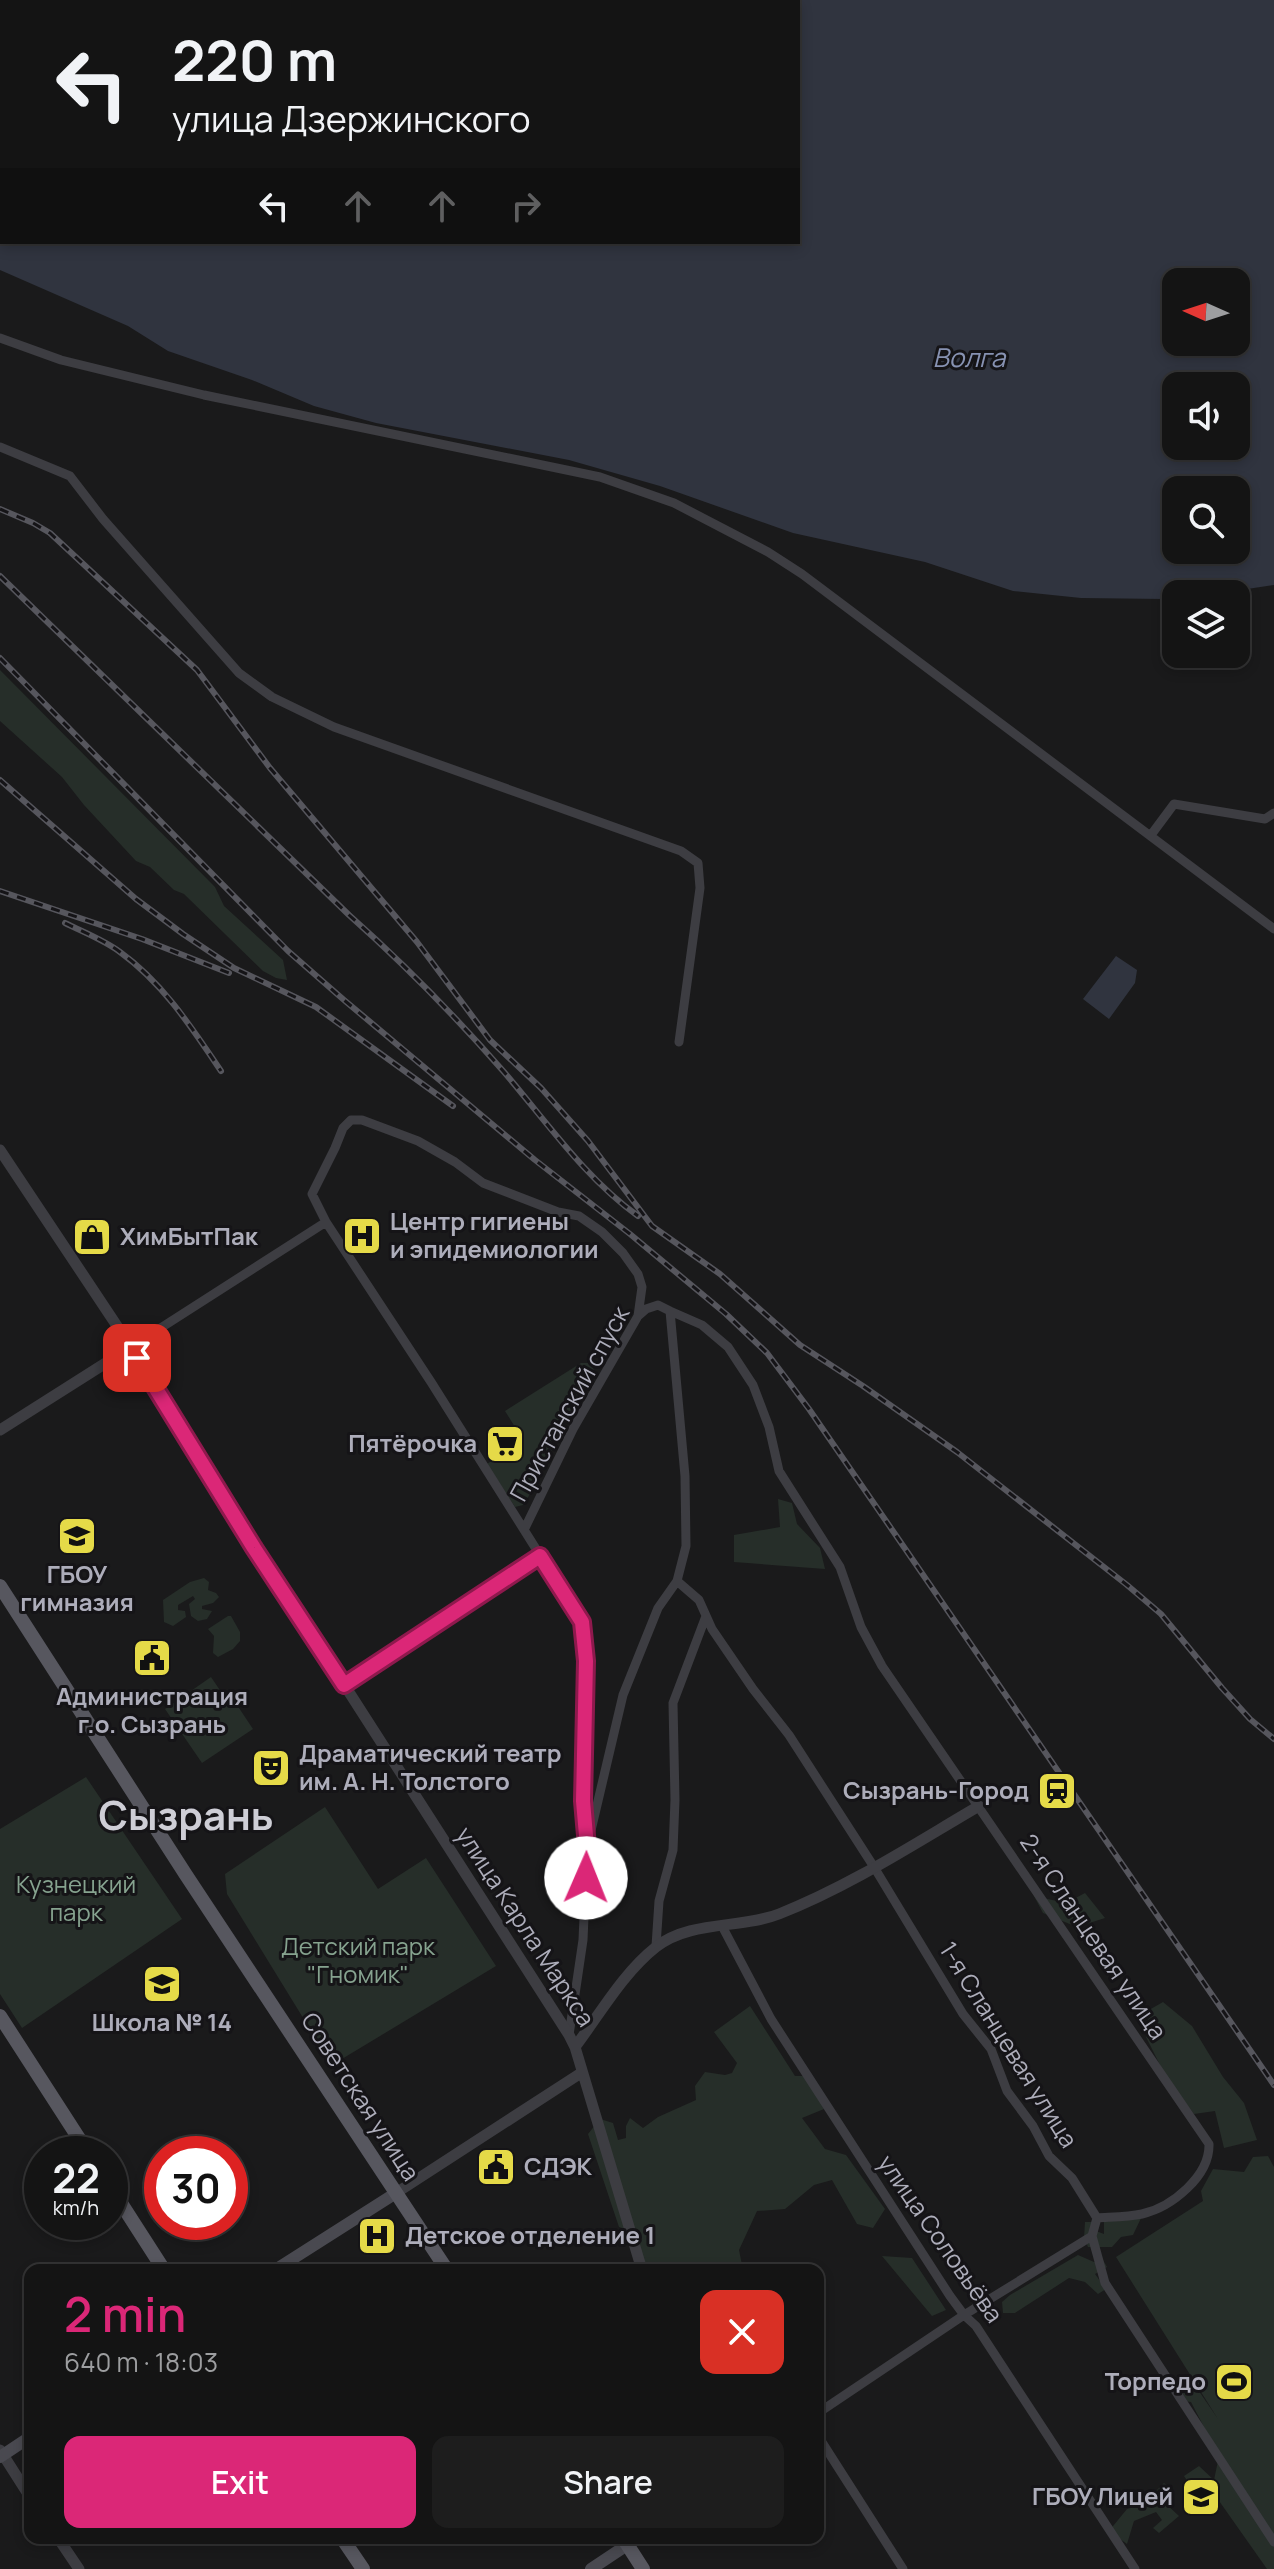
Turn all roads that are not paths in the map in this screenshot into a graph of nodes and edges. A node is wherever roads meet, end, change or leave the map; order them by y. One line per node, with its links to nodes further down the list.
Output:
1 (0, 338): 4 (street)
2 (0, 447): 6 (street)
3 (1274, 813): 4 (street)
4 (1151, 835): 5 (street)
5 (1274, 929)
6 (679, 1042)
7 (0, 1150): 12 (street, улица Карла Маркса)
8 (326, 1222): 11 (street); 12 (street); 14 (street)
9 (658, 1305): 10 (street, 2-я Сланцевая улица); 11 (street, Пристанский спуск)
10 (670, 1311): 16 (street); 20 (street, 2-я Сланцевая улица)
11 (638, 1316): 14 (street, Пристанский спуск)
12 (131, 1347): 13 (street); 19 (street, улица Карла Маркса)
13 (0, 1430)
14 (524, 1530): 15 (street)
15 (540, 1556): 19 (street); 21 (street)
16 (677, 1581): 18 (street, 1-я Сланцевая улица); 21 (street)
17 (0, 1586): 30 (main road, Советская улица)
18 (706, 1616): 22 (street, 1-я Сланцевая улица); 24 (street)
19 (344, 1685): 26 (street, улица Карла Маркса)
20 (979, 1806): 22 (street); 32 (street, 2-я Сланцевая улица)
21 (587, 1847): 26 (street)
22 (874, 1867): 23 (street); 32 (street, 1-я Сланцевая улица)
23 (722, 1926): 24 (street); 38 (street, улица Соловьёва)
24 (656, 1946): 27 (street)
25 (0, 2016): 29 (main road)
26 (569, 2035): 27 (street, улица Карла Маркса)
27 (575, 2047): 28 (street, улица Карла Маркса)
28 (581, 2073): 30 (street); 37 (street, улица Карла Маркса)
29 (77, 2136)
30 (396, 2193): 35 (main road); 36 (main road, Советская улица)
31 (128, 2214): 34 (main road)
32 (1097, 2218): 33 (street)
33 (1092, 2236): 38 (street); 44 (street)
34 (160, 2264)
35 (284, 2264)
36 (443, 2264)
37 (640, 2264)
38 (964, 2315): 39 (street); 54 (street, улица Соловьёва)
39 (824, 2409)
40 (24, 2441): 42 (main road)
41 (824, 2445): 53 (street)
42 (1, 2454): 43 (street)
43 (24, 2488)
44 (1274, 2542)
45 (62, 2544): 49 (street)
46 (346, 2544): 50 (main road)
47 (624, 2544): 51 (main road)
48 (631, 2544): 52 (main road)
49 (79, 2569)
50 (363, 2569)
51 (591, 2569)
52 (643, 2569)
53 (903, 2569)
54 (1135, 2569)

